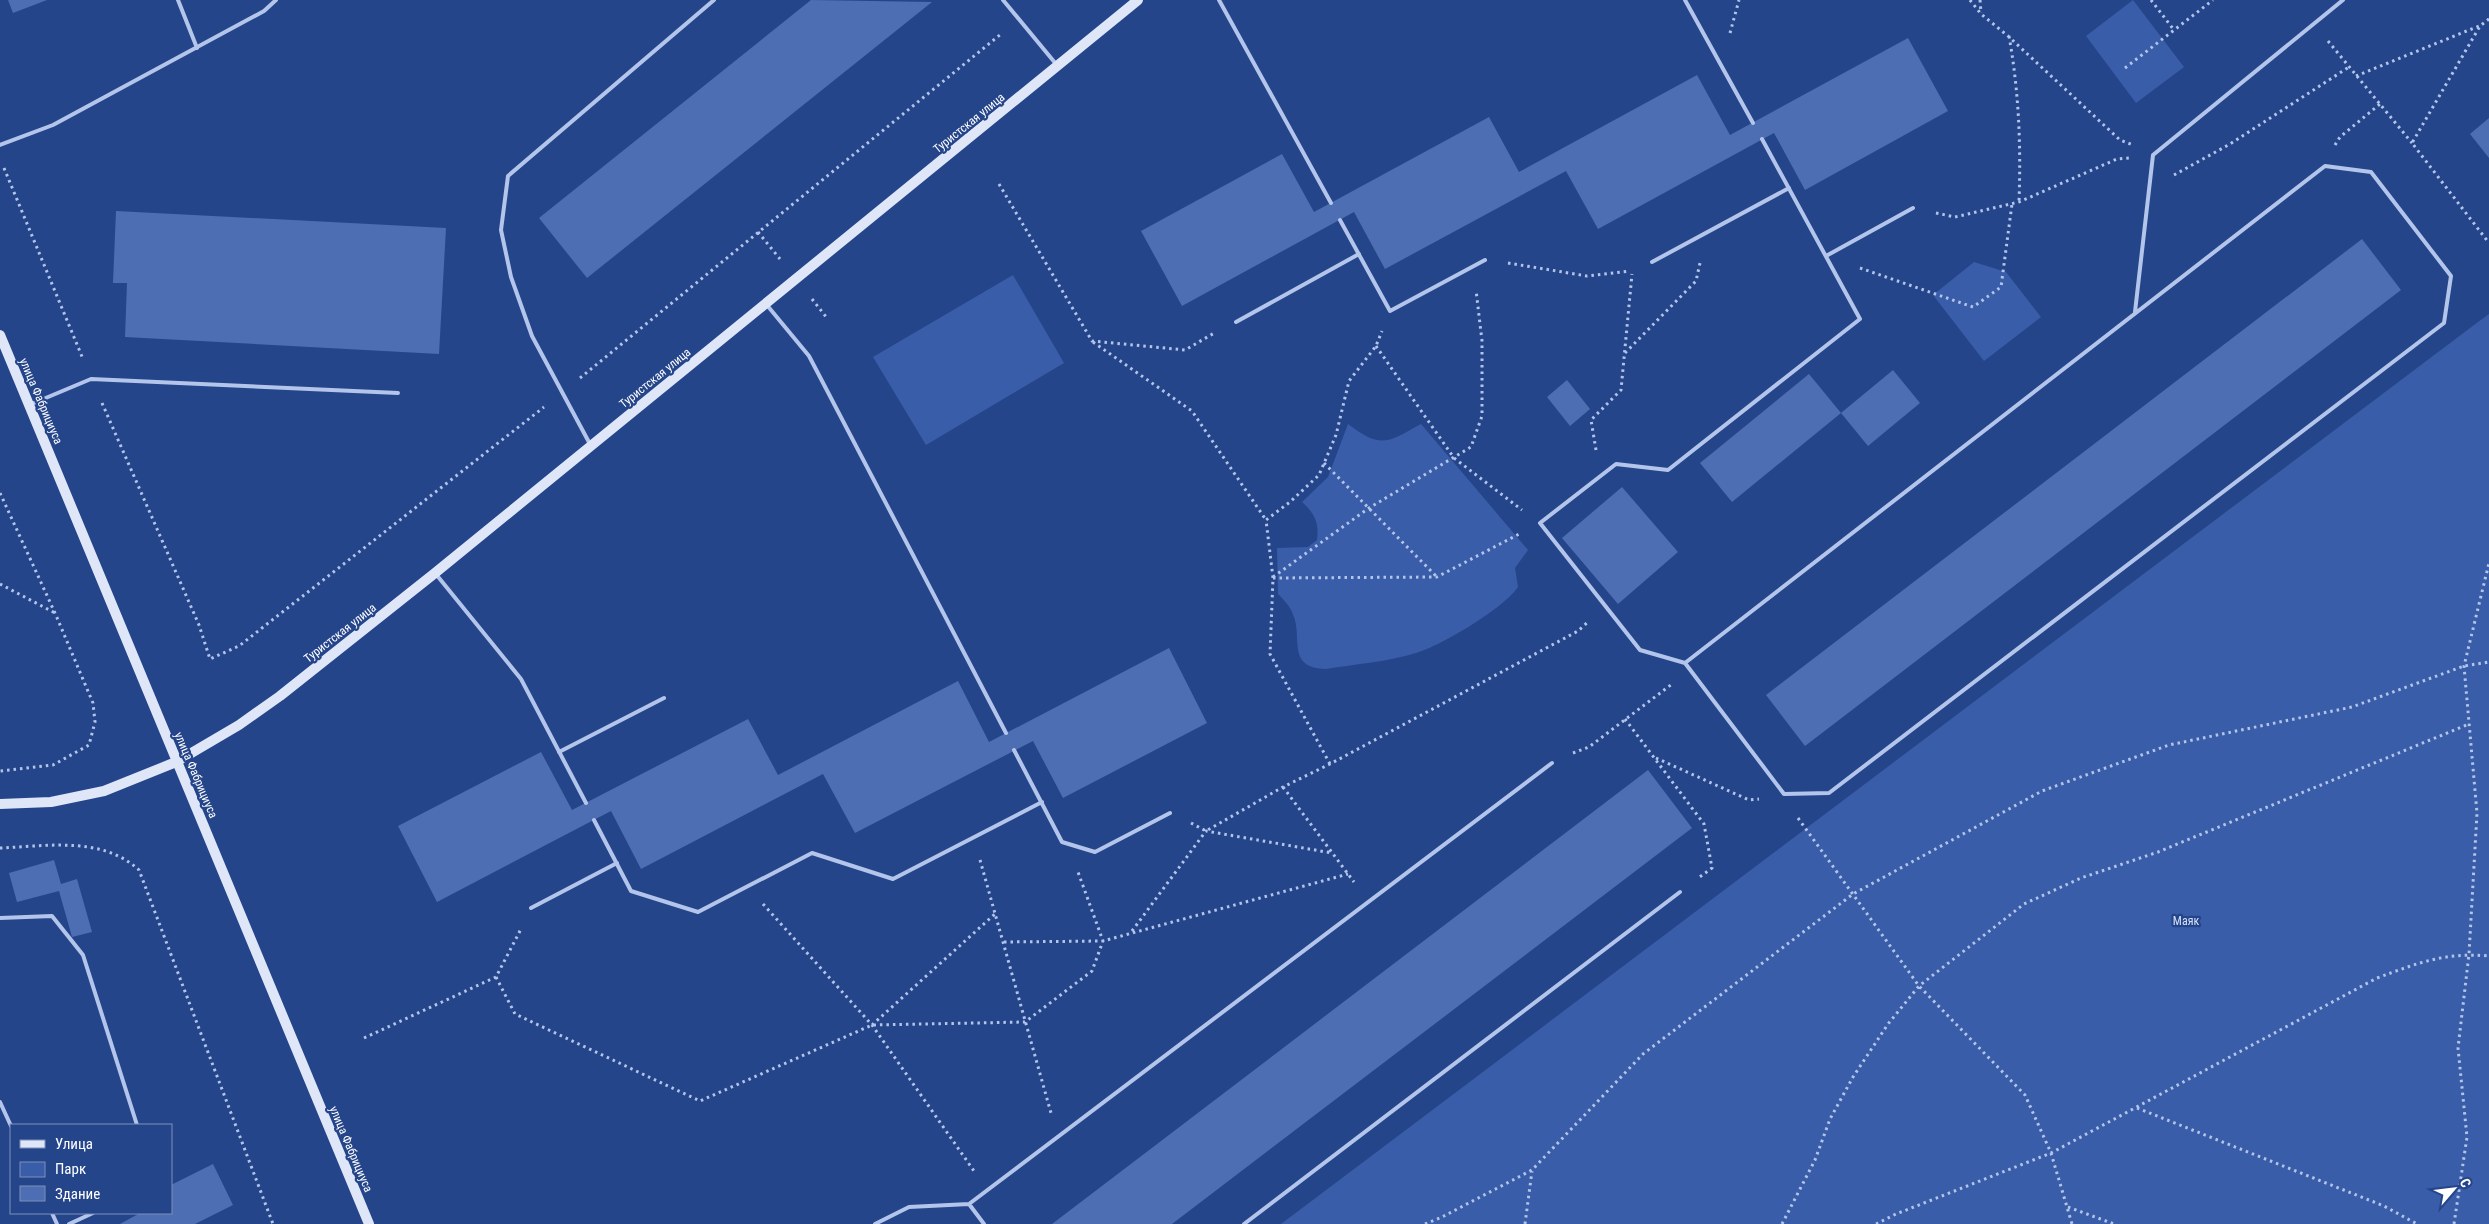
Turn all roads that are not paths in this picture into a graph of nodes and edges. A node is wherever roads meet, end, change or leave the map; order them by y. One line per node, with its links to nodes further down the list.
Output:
1 (178, 0): 9 (lane)
2 (276, 0): 9 (lane)
3 (714, 0): 28 (lane)
4 (1003, 0): 10 (lane)
5 (1138, 0): 10 (main road, Туристская улица)
6 (1219, 0): 15 (lane)
7 (1686, 0): 11 (lane)
8 (2343, 0): 23 (lane)
9 (197, 48): 13 (lane)
10 (1058, 66): 22 (main road, Туристская улица)
11 (1753, 123)
12 (1762, 139): 14 (lane)
13 (0, 145)
14 (1789, 188): 19 (lane); 21 (lane)
15 (1331, 203)
16 (1914, 208): 19 (lane)
17 (1340, 220): 18 (lane)
18 (1359, 254): 20 (lane); 24 (lane)
19 (1826, 256): 30 (lane)
20 (1485, 260)
21 (1652, 262)
22 (766, 304): 28 (main road, Туристская улица); 32 (lane)
23 (2135, 312): 30 (lane); 30 (lane)
24 (1236, 322)
25 (0, 335): 27 (main road, улица Фабрициуса)
26 (398, 393): 27 (lane)
27 (29, 405): 35 (main road, улица Фабрициуса)
28 (591, 446): 29 (main road, Туристская улица)
29 (435, 573): 34 (lane); 35 (main road, Туристская улица)
30 (1685, 663)
31 (664, 698): 34 (lane)
32 (1006, 733)
33 (1014, 750): 37 (lane)
34 (559, 752): 38 (lane)
35 (176, 762): 39 (main road, Туристская улица); 52 (main road, улица Фабрициуса)
36 (1552, 763): 49 (lane)
37 (1042, 802): 40 (lane); 42 (lane)
38 (586, 803)
39 (0, 804)
40 (1170, 813)
41 (594, 820): 42 (lane)
42 (617, 863): 44 (lane)
43 (1680, 892): 55 (lane)
44 (531, 908)
45 (0, 918): 48 (lane)
46 (0, 1102): 47 (lane)
47 (10, 1124)
48 (137, 1124)
49 (969, 1204): 53 (lane); 54 (lane)
50 (91, 1214): 51 (lane)
51 (70, 1224)
52 (369, 1224)
53 (876, 1224)
54 (984, 1224)
55 (1244, 1224)

